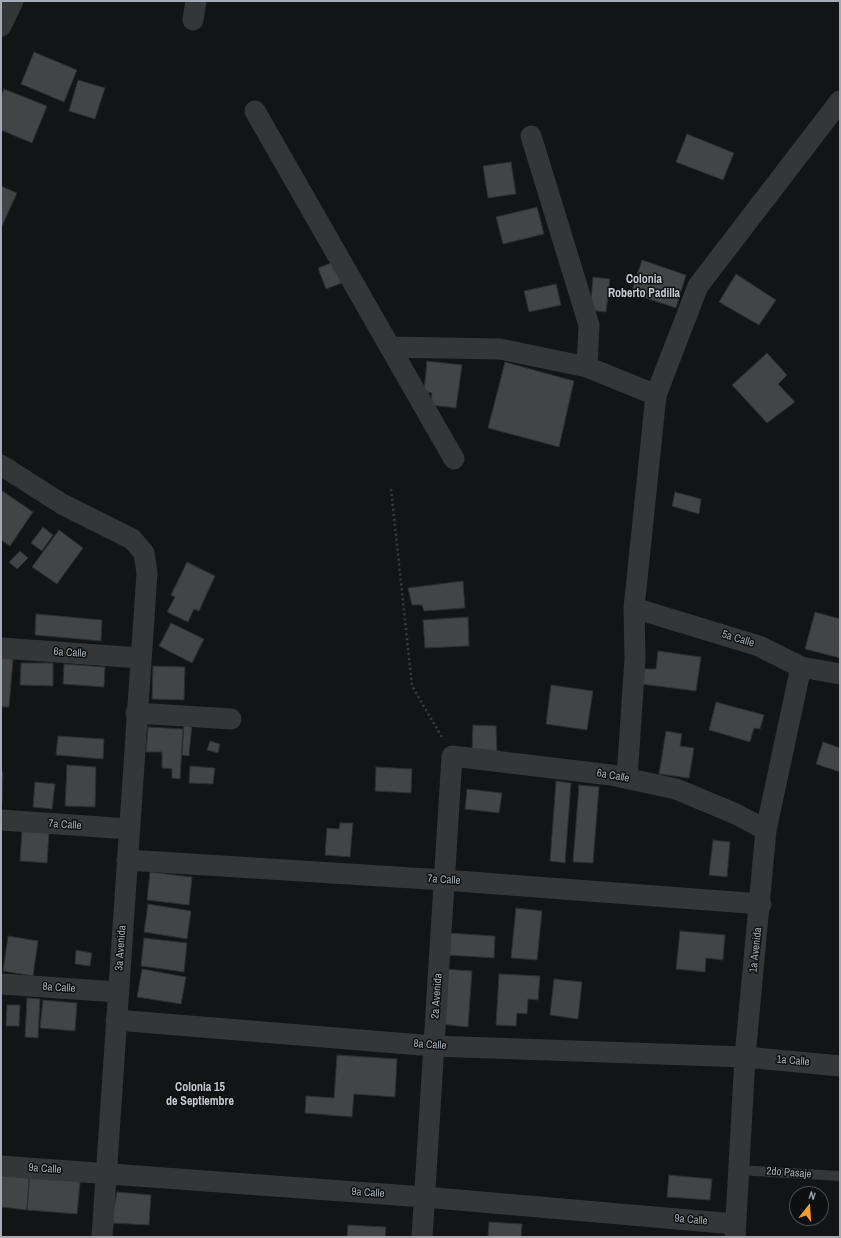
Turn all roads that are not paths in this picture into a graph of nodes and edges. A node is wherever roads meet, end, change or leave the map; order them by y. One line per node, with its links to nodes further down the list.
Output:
1 (13, 1): 2 (street)
2 (1, 26)
3 (840, 101): 8 (street)
4 (255, 111): 6 (street)
5 (531, 136): 7 (street)
6 (390, 347): 7 (street); 9 (street)
7 (587, 367): 8 (street)
8 (656, 396): 11 (street)
9 (454, 459)
10 (1, 465): 13 (street, 3a Avenida)
11 (634, 608): 14 (street, 5a Calle); 19 (street)
12 (1, 648): 13 (street, 6a Calle)
13 (140, 658): 16 (street, 3a Avenida)
14 (801, 667): 15 (street, 5a Calle); 22 (street, 1a Avenida)
15 (840, 674)
16 (136, 713): 17 (street); 21 (street, 3a Avenida)
17 (231, 719)
18 (452, 756): 19 (street, 6a Calle); 24 (street, 2a Avenida)
19 (627, 778): 22 (street, 6a Calle)
20 (1, 820): 21 (street, 7a Calle)
21 (128, 829): 23 (street, 3a Avenida)
22 (766, 830): 25 (street, 1a Avenida)
23 (127, 860): 24 (street, 7a Calle); 27 (street, 3a Avenida)
24 (444, 880): 25 (street, 7a Calle); 29 (street, 2a Avenida)
25 (761, 904): 30 (street, 1a Avenida)
26 (1, 984): 27 (street, 8a Calle)
27 (118, 992): 28 (street, 3a Avenida)
28 (116, 1020): 29 (street, 8a Calle); 34 (street, 3a Avenida)
29 (434, 1046): 30 (street, 8a Calle); 36 (street, 2a Avenida)
30 (745, 1057): 31 (street, 1a Calle); 33 (street, 1a Avenida)
31 (840, 1066)
32 (1, 1166): 34 (street, 9a Calle)
33 (738, 1170): 35 (lane, 2do Pasaje); 37 (street, 1a Avenida)
34 (106, 1174): 36 (street, 9a Calle); 38 (street, 3a Avenida)
35 (840, 1176)
36 (424, 1197): 37 (street, 9a Calle); 39 (street, 2a Avenida)
37 (735, 1230)
38 (102, 1237)
39 (422, 1237)

